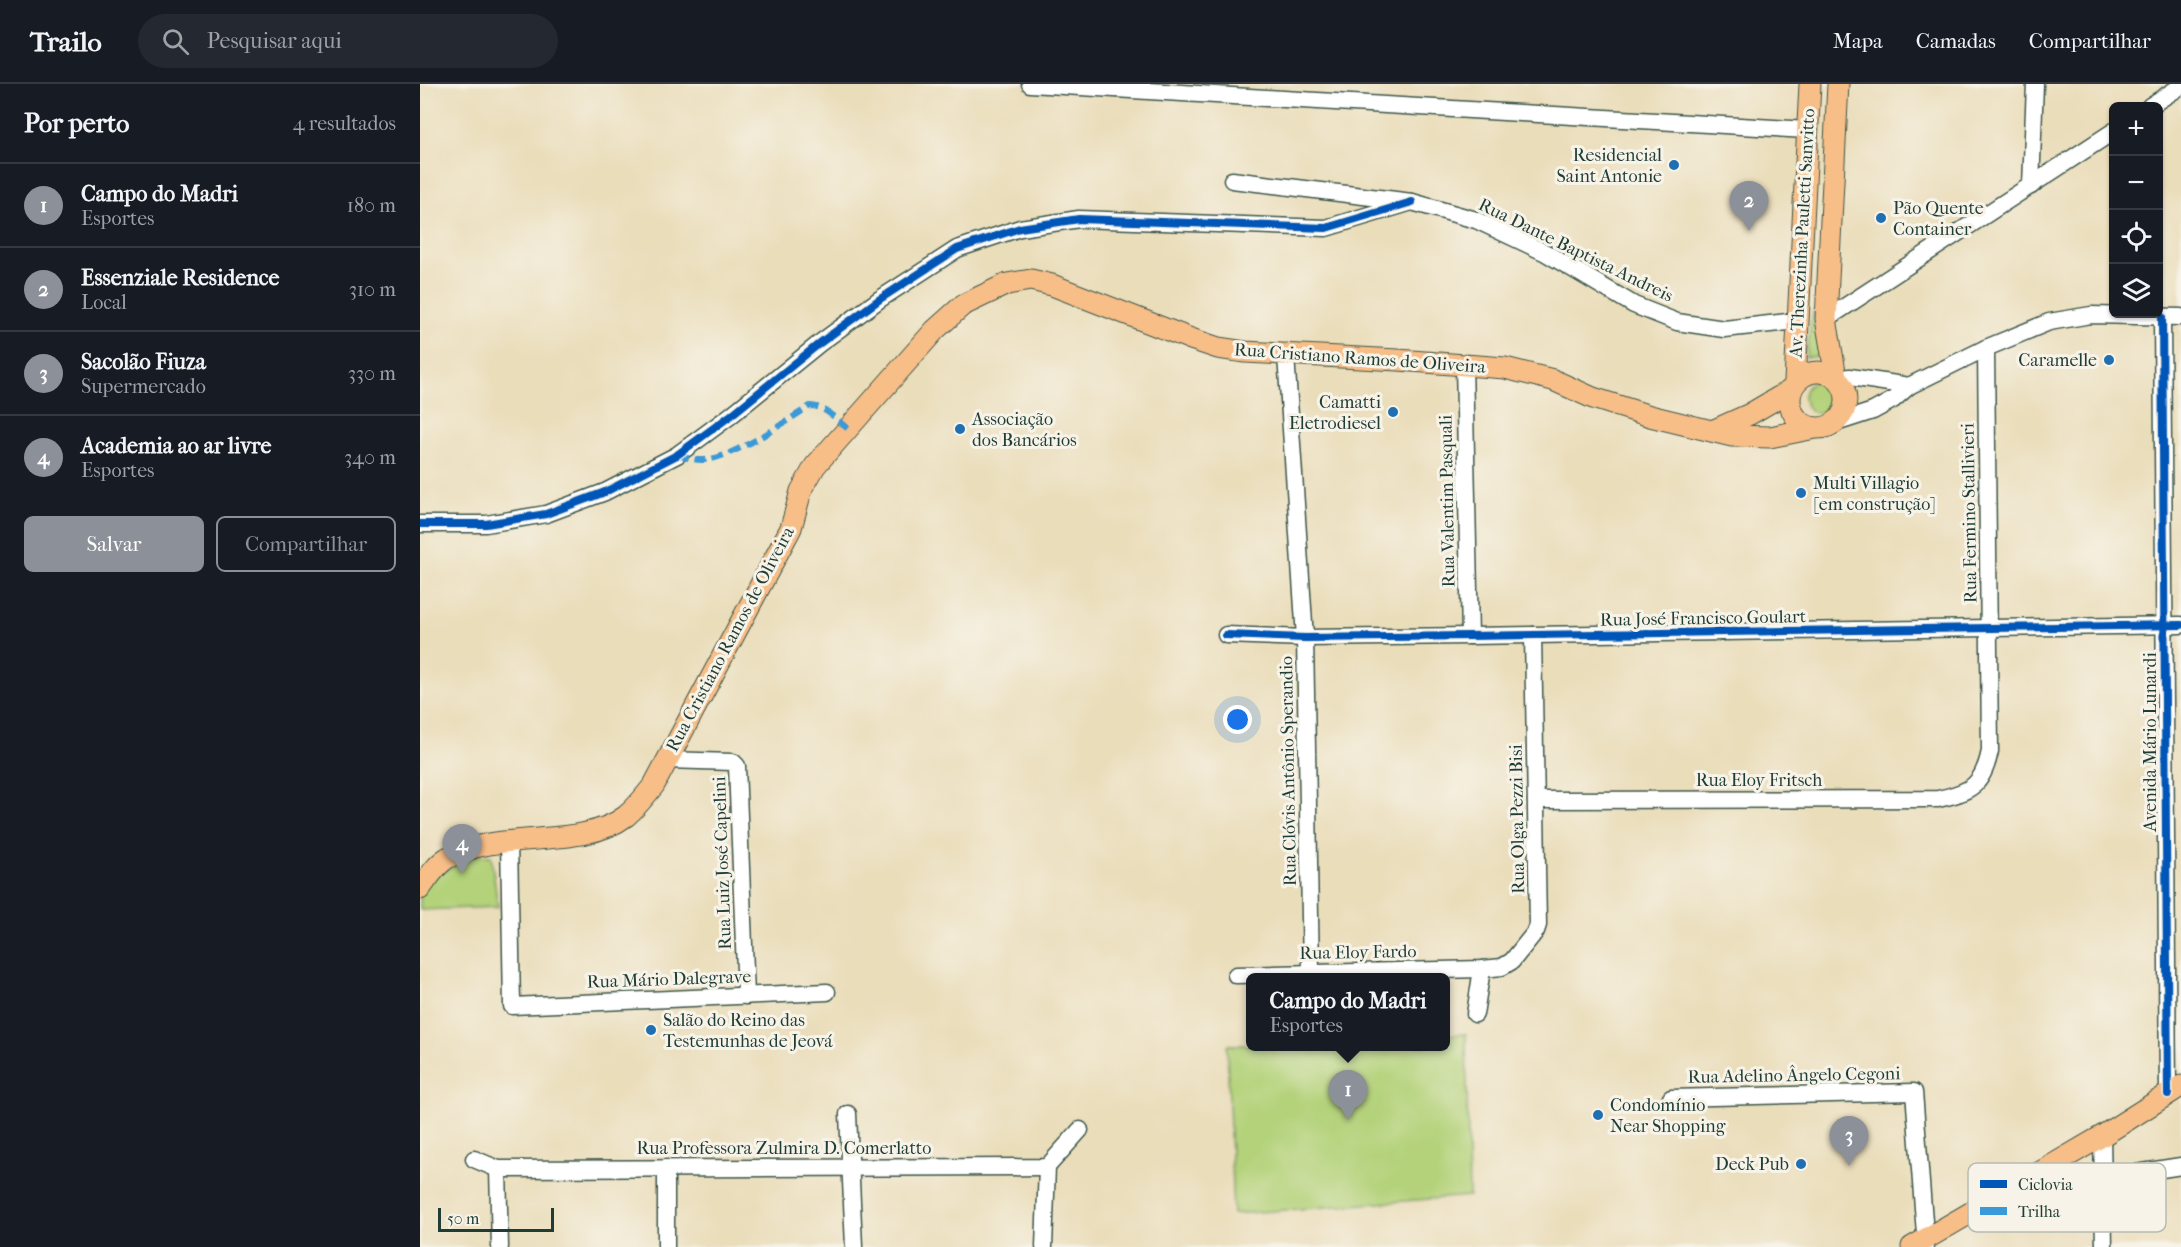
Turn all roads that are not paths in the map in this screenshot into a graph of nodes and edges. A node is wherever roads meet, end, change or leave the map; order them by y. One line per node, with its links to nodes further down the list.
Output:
1 (1030, 84): 7 (street)
2 (1810, 84): 7 (main road, Av. Therezinha Pauletti Sanvitto)
3 (1838, 84): 10 (main road, Av. Therezinha Pauletti Sanvitto)
4 (2035, 84): 12 (street)
5 (2181, 86): 6 (street)
6 (2156, 102)
7 (1807, 130): 9 (main road, Av. Therezinha Pauletti Sanvitto)
8 (2109, 134): 12 (street)
9 (1805, 175): 10 (main road); 19 (main road, Av. Therezinha Pauletti Sanvitto)
10 (1833, 176): 18 (main road, Av. Therezinha Pauletti Sanvitto)
11 (1232, 180): 13 (street, Rua Dante Baptista Andreis)
12 (2031, 186): 18 (street)
13 (1412, 202): 19 (street, Rua Dante Baptista Andreis); 28 (street)
14 (2109, 316): 20 (street, Rua Cristiano Ramos de Oliveira)
15 (2163, 317): 16 (street, Rua Cristiano Ramos de Oliveira)
16 (2181, 317)
17 (2162, 318): 29 (street, Avenida Mário Lunardi)
18 (1826, 319): 23 (main road, Av. Therezinha Pauletti Sanvitto)
19 (1797, 321): 24 (main road, Av. Therezinha Pauletti Sanvitto)
20 (1986, 348): 25 (street, Rua Cristiano Ramos de Oliveira); 30 (street, Rua Fermino Stallivieri)
21 (1286, 355): 22 (main road, Rua Cristiano Ramos de Oliveira); 34 (street, Rua Clóvis Antônio Sperandio); 35 (main road, Rua Cristiano Ramos de Oliveira)
22 (1464, 364): 27 (main road, Rua Cristiano Ramos de Oliveira); 33 (street, Rua Valentim Pasquali)
23 (1836, 378): 24 (main road); 25 (street); 26 (main road)
24 (1793, 386): 26 (main road); 27 (main road)
25 (1910, 386): 26 (street, Rua Cristiano Ramos de Oliveira)
26 (1824, 426): 27 (main road, Rua Cristiano Ramos de Oliveira)
27 (1712, 431)
28 (420, 524)
29 (2173, 625): 30 (street, Rua José Francisco Goulart); 48 (street, Avenida Mário Lunardi)
30 (1990, 629): 32 (street, Rua José Francisco Goulart); 36 (street, Rua Fermino Stallivieri)
31 (1226, 635): 34 (street, Rua José Francisco Goulart)
32 (1533, 635): 33 (street, Rua José Francisco Goulart); 37 (street, Rua Olga Pezzi Bisi)
33 (1470, 636): 34 (street, Rua José Francisco Goulart)
34 (1305, 638): 41 (street, Rua Clóvis Antônio Sperandio)
35 (666, 760): 38 (main road, Rua Cristiano Ramos de Oliveira); 46 (street, Rua Luiz José Capelini)
36 (1977, 781): 37 (street, Rua Eloy Fritsch)
37 (1536, 800): 40 (street, Rua Olga Pezzi Bisi)
38 (509, 840): 39 (main road, Rua Cristiano Ramos de Oliveira); 46 (street, Rua Mário Dalegrave)
39 (420, 889)
40 (1482, 969): 41 (street, Rua Eloy Fardo); 47 (street)
41 (1311, 972): 42 (street, Rua Eloy Fardo)
42 (1286, 973)
43 (1236, 975): 44 (street, Rua Eloy Fardo)
44 (1246, 975)
45 (827, 992): 46 (street, Rua Mário Dalegrave)
46 (746, 996)
47 (1474, 1014)
48 (2174, 1050): 49 (street, Avenida Mário Lunardi)
49 (2174, 1090): 53 (main road)
50 (1671, 1098): 64 (street, Rua Adelino Ângelo Cegoni)
51 (848, 1114): 57 (street)
52 (1080, 1130): 59 (street)
53 (2102, 1136): 55 (main road); 56 (street)
54 (474, 1159): 62 (street, Rua Professora Zulmira D. Comerlatto)
55 (2056, 1163)
56 (2103, 1163)
57 (850, 1166): 59 (street, Rua Professora Zulmira D. Comerlatto); 60 (street, Rua Professora Zulmira D. Comerlatto); 67 (street)
58 (2181, 1166): 61 (street)
59 (1047, 1167): 68 (street)
60 (666, 1168): 62 (street, Rua Professora Zulmira D. Comerlatto); 66 (street)
61 (2166, 1168)
62 (498, 1169): 65 (street)
63 (1968, 1216): 64 (main road)
64 (1921, 1245)
65 (500, 1247)
66 (666, 1247)
67 (854, 1247)
68 (1044, 1247)

